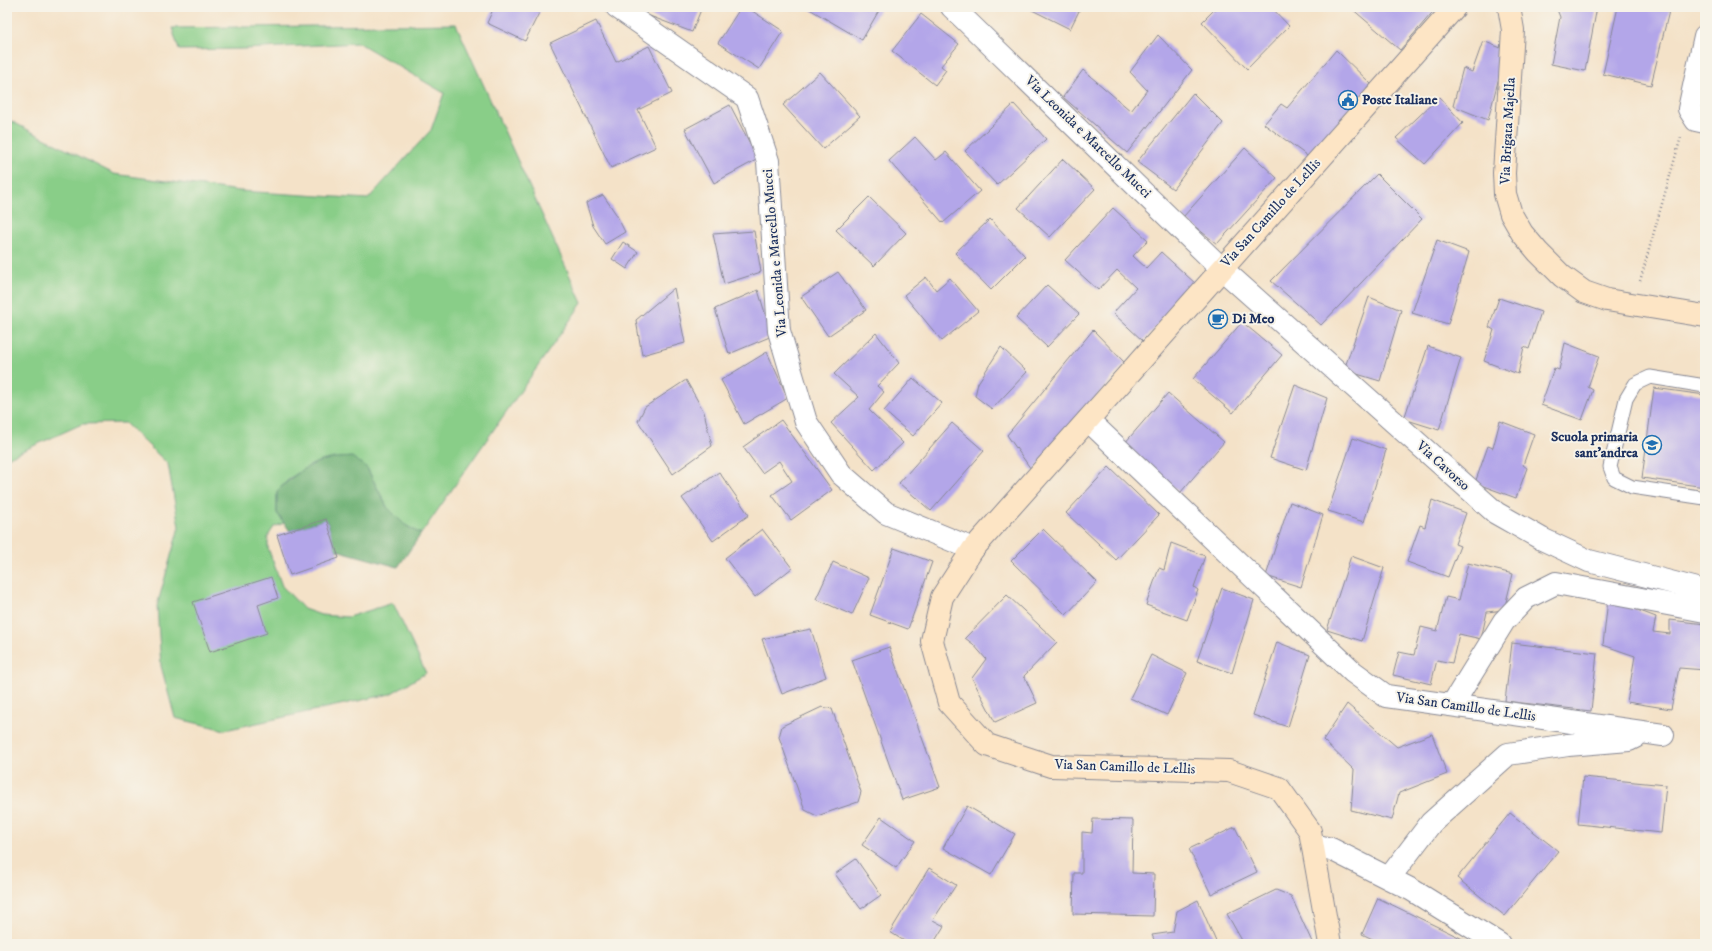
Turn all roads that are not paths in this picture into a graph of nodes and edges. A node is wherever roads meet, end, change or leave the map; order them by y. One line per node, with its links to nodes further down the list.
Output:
1 (617, 7): 12 (street, Via Leonida e Marcello Mucci)
2 (952, 7): 7 (street, Via Leonida e Marcello Mucci)
3 (1455, 7): 7 (street, Via San Camillo de Lellis)
4 (1509, 7): 8 (street, Via Brigata Majella)
5 (1705, 36): 6 (street)
6 (1705, 122)
7 (1222, 269): 10 (street, Via San Camillo de Lellis); 13 (street, Via Cavorso)
8 (1705, 316)
9 (1705, 386): 11 (lane)
10 (1088, 420): 12 (street, Via San Camillo de Lellis); 15 (street, Via San Camillo de Lellis)
11 (1705, 498)
12 (973, 549): 16 (street, Via San Camillo de Lellis)
13 (1705, 591)
14 (1705, 611): 15 (street)
15 (1452, 705): 17 (street, Via San Camillo de Lellis)
16 (1313, 845): 17 (street); 18 (street, Via San Camillo de Lellis)
17 (1389, 878): 19 (street)
18 (1330, 944)
19 (1499, 944)

